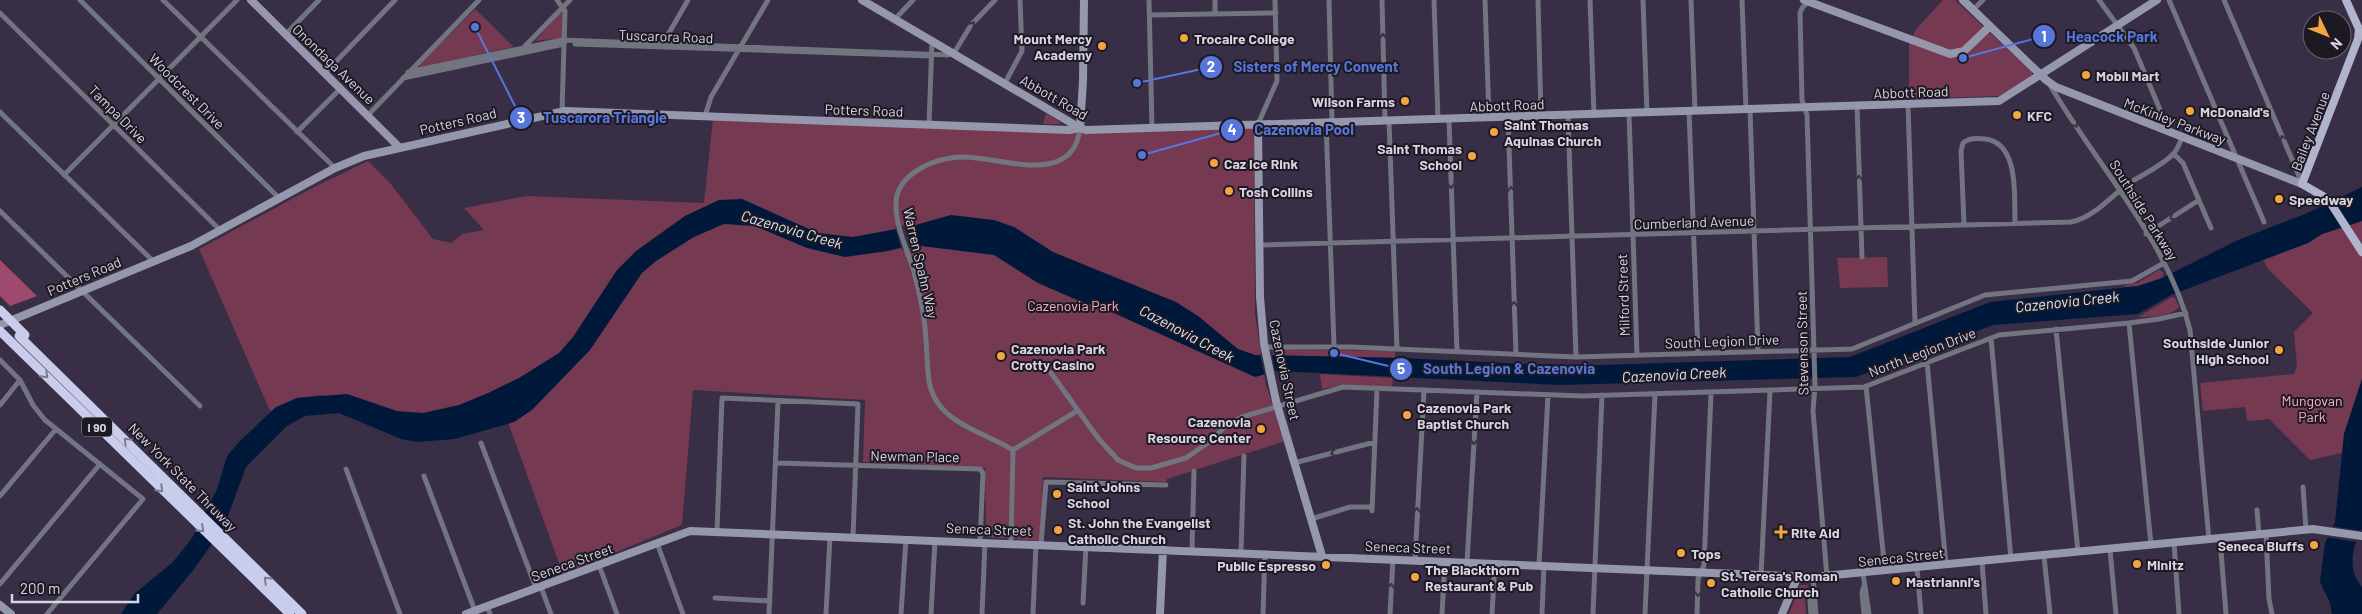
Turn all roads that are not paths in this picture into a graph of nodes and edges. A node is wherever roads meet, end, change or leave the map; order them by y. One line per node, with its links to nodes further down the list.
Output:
1 (80, 0): 60 (street, Woodcrest Drive)
2 (164, 0): 47 (street)
3 (237, 0): 47 (street)
4 (251, 0): 46 (street, Onondaga Avenue)
5 (319, 0): 46 (street)
6 (395, 0): 57 (street)
7 (479, 0): 56 (street)
8 (557, 0): 37 (street)
9 (570, 0): 37 (street)
10 (688, 0): 50 (street)
11 (768, 0): 52 (street)
12 (862, 0): 43 (street, Abbott Road)
13 (913, 0): 43 (street)
14 (996, 0): 54 (street, one-way to 14)
15 (1020, 0): 62 (street)
16 (1084, 0): 87 (street)
17 (1149, 0): 42 (street)
18 (1215, 0): 40 (street)
19 (1275, 0): 41 (street)
20 (1329, 0): 83 (street)
21 (1382, 0): 82 (street, one-way to 21)
22 (1434, 0): 80 (street)
23 (1486, 0): 79 (street)
24 (1538, 0): 77 (street)
25 (1590, 0): 75 (street)
26 (1643, 0): 72 (street)
27 (1691, 0): 68 (street)
28 (1742, 0): 67 (street)
29 (1963, 0): 38 (street)
30 (1983, 0): 38 (street)
31 (2099, 0): 45 (street)
32 (2157, 0): 45 (street, Abbott Road)
33 (2170, 0): 94 (street)
34 (2224, 0): 97 (street, one-way to 34)
35 (2346, 0): 97 (main road, Bailey Avenue)
36 (1808, 1): 44 (street); 66 (street, Stevenson Street)
37 (564, 7): 49 (street); 51 (street)
38 (1973, 10): 44 (street)
39 (0, 13): 85 (street, Tampa Drive)
40 (1215, 13): 41 (street); 42 (street)
41 (1276, 13): 84 (street)
42 (1150, 15): 88 (street)
43 (895, 19): 48 (street, Abbott Road)
44 (1990, 26): 58 (street)
45 (2117, 26): 58 (street, Abbott Road); 90 (street)
46 (286, 34): 57 (street, Onondaga Avenue)
47 (201, 37): 60 (street); 89 (street)
48 (932, 41): 54 (street, Abbott Road); 55 (street)
49 (564, 42): 50 (street, Tuscarora Road); 51 (street, Tuscarora Road); 53 (street, Tuscarora Road); 70 (street)
50 (661, 46): 52 (street, Tuscarora Road)
51 (524, 47): 53 (street); 56 (street, Tuscarora Road)
52 (740, 49): 55 (street, Tuscarora Road); 76 (street)
53 (520, 52): 59 (street, Tuscarora Road)
54 (954, 53): 55 (street, Tuscarora Road); 62 (street, Abbott Road)
55 (932, 56): 86 (street)
56 (408, 72): 59 (street)
57 (325, 73): 63 (street, Onondaga Avenue)
58 (2041, 75): 61 (street, McKinley Parkway); 64 (street, Abbott Road)
59 (403, 78): 73 (street)
60 (159, 79): 85 (street); 99 (street, Woodcrest Drive)
61 (2049, 82): 90 (street, McKinley Parkway); 98 (street, Southside Parkway, one-way to 98)
62 (1005, 83): 87 (street, Abbott Road)
63 (341, 88): 73 (street, Onondaga Avenue); 89 (street)
64 (1908, 104): 65 (street, Abbott Road); 105 (street)
65 (1857, 106): 66 (street, Abbott Road); 106 (street, one-way to 65)
66 (1804, 108): 67 (street, Abbott Road); 108 (street, Stevenson Street)
67 (1748, 110): 68 (street, Abbott Road); 110 (street)
68 (1692, 111): 72 (street, Abbott Road); 111 (street)
69 (0, 112): 96 (street)
70 (562, 112): 76 (street, Potters Road); 92 (street, Potters Road)
71 (1628, 113): 72 (street, Abbott Road); 75 (street, Abbott Road); 113 (street, Milford Street)
72 (1647, 113)
73 (368, 115): 92 (street, Onondaga Avenue)
74 (1568, 115): 75 (street, Abbott Road); 77 (street, Abbott Road); 114 (street)
75 (1594, 115)
76 (705, 116): 86 (street, Potters Road)
77 (1541, 116): 78 (street, Abbott Road)
78 (1508, 117): 79 (street, Abbott Road); 115 (street, one-way to 78)
79 (1489, 118): 81 (street, Abbott Road)
80 (1438, 119): 81 (street, Abbott Road); 82 (street, Abbott Road)
81 (1449, 119): 116 (street, one-way to 116)
82 (1387, 120): 83 (street, Abbott Road); 117 (street)
83 (1329, 122): 84 (street, Abbott Road); 118 (street)
84 (1258, 124): 88 (street, Abbott Road); 119 (street, Cazenovia Street)
85 (113, 125): 96 (street); 109 (street, Tampa Drive)
86 (928, 125): 87 (street, Potters Road)
87 (1080, 128): 88 (street, Abbott Road); 167 (street, Warren Spahn Way)
88 (1152, 128)
89 (297, 132): 95 (street)
90 (2169, 132): 91 (street, McKinley Parkway)
91 (2182, 137): 93 (street); 94 (street, McKinley Parkway)
92 (399, 147): 95 (street, Potters Road)
93 (2174, 154): 98 (street, Cumberland Avenue); 100 (street)
94 (2237, 159): 97 (street, McKinley Parkway); 102 (street)
95 (334, 168): 99 (street, Potters Road)
96 (64, 175): 122 (street)
97 (2302, 184): 120 (main road, Bailey Avenue)
98 (2120, 192): 103 (street, Cumberland Avenue); 112 (street, Southside Parkway)
99 (279, 198): 109 (street, Potters Road)
100 (2199, 200): 107 (street); 112 (street, one-way to 112)
101 (0, 211): 124 (street)
102 (2264, 222)
103 (2015, 223): 104 (street, Cumberland Avenue); 104 (street)
104 (1964, 225): 105 (street, Cumberland Avenue)
105 (1912, 226): 106 (street, Cumberland Avenue); 129 (street)
106 (1861, 227): 108 (street, Cumberland Avenue); 121 (street)
107 (2211, 228)
108 (1811, 229): 110 (street, Cumberland Avenue); 140 (street, Stevenson Street)
109 (220, 230): 122 (street, Potters Road)
110 (1754, 231): 111 (street, Cumberland Avenue); 139 (street)
111 (1694, 233): 113 (street, Cumberland Avenue); 141 (street)
112 (2146, 234): 123 (street, Southside Parkway)
113 (1632, 235): 114 (street, Cumberland Avenue); 143 (street, Milford Street)
114 (1572, 237): 115 (street, Cumberland Avenue); 144 (street)
115 (1512, 239): 116 (street, Cumberland Avenue); 142 (street, one-way to 115)
116 (1453, 240): 117 (street, Cumberland Avenue); 138 (street)
117 (1393, 242): 118 (street, Cumberland Avenue); 136 (street)
118 (1330, 243): 119 (street, Cumberland Avenue); 135 (street)
119 (1260, 245): 137 (street, Cazenovia Street)
120 (2362, 252)
121 (1862, 257)
122 (153, 262): 124 (street, Potters Road)
123 (2164, 263): 126 (street, Southside Parkway); 129 (street, South Legion Drive)
124 (83, 291): 130 (street, Potters Road); 162 (street)
125 (0, 310): 133 (highway, bridge)
126 (2186, 313): 128 (street, North Legion Drive); 191 (street, Southside Parkway)
127 (0, 318): 133 (highway)
128 (2129, 323): 131 (street, North Legion Drive); 198 (street)
129 (1915, 324): 140 (street, South Legion Drive)
130 (0, 325)
131 (2056, 329): 134 (street, North Legion Drive); 204 (street)
132 (0, 331): 192 (highway, New York State Thruway / I 90, one-way to 192)
133 (22, 336): 192 (highway, New York State Thruway / I 90, one-way to 133)
134 (1991, 338): 146 (street, North Legion Drive); 209 (street)
135 (1334, 346): 136 (street, South Legion Drive); 137 (street, South Legion Drive)
136 (1397, 349): 138 (street, South Legion Drive)
137 (1265, 350): 161 (street, Cazenovia Street)
138 (1457, 351): 142 (street, South Legion Drive)
139 (1758, 351): 140 (street, South Legion Drive); 141 (street, South Legion Drive)
140 (1814, 351): 150 (street, Stevenson Street)
141 (1698, 353): 143 (street, South Legion Drive)
142 (1516, 354): 144 (street, South Legion Drive)
143 (1637, 355): 144 (street, South Legion Drive)
144 (1576, 356)
145 (0, 360): 148 (street)
146 (1927, 362): 149 (street, North Legion Drive); 217 (street)
147 (1051, 372): 163 (street)
148 (20, 380): 160 (street); 164 (street)
149 (1866, 386): 150 (street, North Legion Drive); 221 (street)
150 (1815, 387): 153 (street, North Legion Drive); 227 (street, Stevenson Street)
151 (1377, 389): 152 (street, North Legion Drive); 161 (street, North Legion Drive); 165 (street)
152 (1424, 390): 154 (street, North Legion Drive); 210 (street, one-way to 152)
153 (1770, 391): 155 (street, North Legion Drive); 224 (street)
154 (1477, 392): 157 (street, North Legion Drive); 212 (street, one-way to 212)
155 (1711, 393): 156 (street, North Legion Drive); 222 (street)
156 (1655, 394): 158 (street, North Legion Drive); 220 (street)
157 (1548, 395): 158 (street, North Legion Drive); 216 (street)
158 (1602, 396): 218 (street)
159 (778, 401): 169 (street); 172 (street); 182 (street)
160 (0, 405)
161 (1277, 405): 163 (street); 170 (street, Cazenovia Street)
162 (200, 406)
163 (1077, 411): 167 (street)
164 (56, 429): 171 (street); 178 (street)
165 (1374, 442): 170 (street, one-way to 170); 180 (street)
166 (481, 443): 230 (street)
167 (1013, 450): 195 (street)
168 (1244, 456): 203 (street)
169 (777, 463): 172 (street, Newman Place); 183 (street)
170 (1294, 463): 180 (street, Cazenovia Street)
171 (100, 464): 228 (street); 239 (street)
172 (856, 466): 187 (street); 193 (street, Newman Place)
173 (346, 469): 242 (street)
174 (1194, 471): 201 (street)
175 (424, 476): 237 (street)
176 (1166, 485): 197 (street)
177 (2303, 487): 181 (street)
178 (0, 496)
179 (2257, 510): 184 (street)
180 (1311, 519): 206 (street, Cazenovia Street)
181 (2306, 530): 184 (street, Seneca Street); 186 (street, Seneca Street)
182 (717, 532): 183 (street, Seneca Street); 194 (street, Seneca Street)
183 (774, 534): 185 (street, Seneca Street); 233 (street)
184 (2263, 534): 188 (street, Seneca Street); 273 (street)
185 (830, 536): 187 (street, Seneca Street); 248 (street)
186 (2362, 536)
187 (853, 537): 189 (street, Seneca Street)
188 (2220, 538): 191 (street, Seneca Street); 272 (street)
189 (906, 539): 190 (street, Seneca Street); 249 (street)
190 (935, 540): 193 (street, Seneca Street); 250 (street)
191 (2209, 540): 196 (street, Seneca Street)
192 (222, 542): 240 (highway, New York State Thruway / I 90); 241 (highway, New York State Thruway / I 90, one-way to 192)
193 (982, 542): 195 (street, Seneca Street); 251 (street)
194 (657, 543): 215 (street, Seneca Street); 246 (street)
195 (1011, 543): 197 (street, Seneca Street)
196 (2174, 543): 198 (street, Seneca Street); 271 (street)
197 (1039, 544): 199 (street, Seneca Street); 252 (street)
198 (2151, 545): 202 (street, Seneca Street)
199 (1086, 546): 200 (street, Seneca Street); 234 (street)
200 (1163, 549): 201 (street, Seneca Street); 253 (street)
201 (1192, 550): 203 (street, Seneca Street)
202 (2110, 550): 204 (street, Seneca Street); 270 (street)
203 (1241, 552): 205 (street, Seneca Street)
204 (2078, 552): 207 (street, Seneca Street)
205 (1265, 553): 206 (street, Seneca Street); 254 (street)
206 (1322, 556): 208 (street, Seneca Street)
207 (2044, 556): 209 (street, Seneca Street); 269 (street)
208 (1393, 559): 210 (street, Seneca Street); 255 (street, one-way to 208)
209 (2011, 559): 213 (street, Seneca Street)
210 (1415, 560): 211 (street, Seneca Street)
211 (1445, 561): 212 (street, Seneca Street); 256 (street)
212 (1467, 562): 214 (street, Seneca Street)
213 (1982, 562): 217 (street, Seneca Street); 268 (street)
214 (1495, 563): 216 (street, Seneca Street); 257 (street)
215 (599, 565): 230 (street, Seneca Street); 245 (street)
216 (1542, 565): 218 (street, Seneca Street); 258 (street)
217 (1946, 565): 219 (street, Seneca Street)
218 (1595, 567): 220 (street, Seneca Street); 259 (street)
219 (1917, 568): 221 (street, Seneca Street); 267 (street)
220 (1647, 570): 222 (street, Seneca Street); 260 (street)
221 (1885, 571): 223 (street, Seneca Street)
222 (1701, 572): 224 (street, Seneca Street); 261 (street, one-way to 261)
223 (1864, 573): 227 (street, Seneca Street); 229 (street)
224 (1761, 575): 225 (street, Seneca Street)
225 (1798, 576): 226 (street, Seneca Street); 262 (street)
226 (1813, 577): 227 (street, Seneca Street); 231 (street)
227 (1828, 577)
228 (0, 584)
229 (1864, 586): 265 (street); 266 (street)
230 (538, 587): 236 (street, Seneca Street); 244 (street)
231 (1813, 596): 263 (street); 264 (street)
232 (715, 598): 233 (street)
233 (770, 600): 247 (street)
234 (1083, 603)
235 (0, 605): 238 (street)
236 (488, 610): 237 (street, Seneca Street)
237 (475, 611): 243 (street, Seneca Street)
238 (11, 614)
239 (47, 614)
240 (290, 614)
241 (302, 614)
242 (400, 614)
243 (466, 614)
244 (551, 614)
245 (617, 614)
246 (682, 614)
247 (769, 614)
248 (826, 614)
249 (901, 614)
250 (931, 614)
251 (982, 614)
252 (1033, 614)
253 (1160, 614)
254 (1263, 614)
255 (1390, 614)
256 (1442, 614)
257 (1492, 614)
258 (1542, 614)
259 (1593, 614)
260 (1645, 614)
261 (1697, 614)
262 (1782, 614)
263 (1810, 614)
264 (1816, 614)
265 (1864, 614)
266 (1869, 614)
267 (1921, 614)
268 (1986, 614)
269 (2050, 614)
270 (2116, 614)
271 (2179, 614)
272 (2226, 614)
273 (2272, 614)

